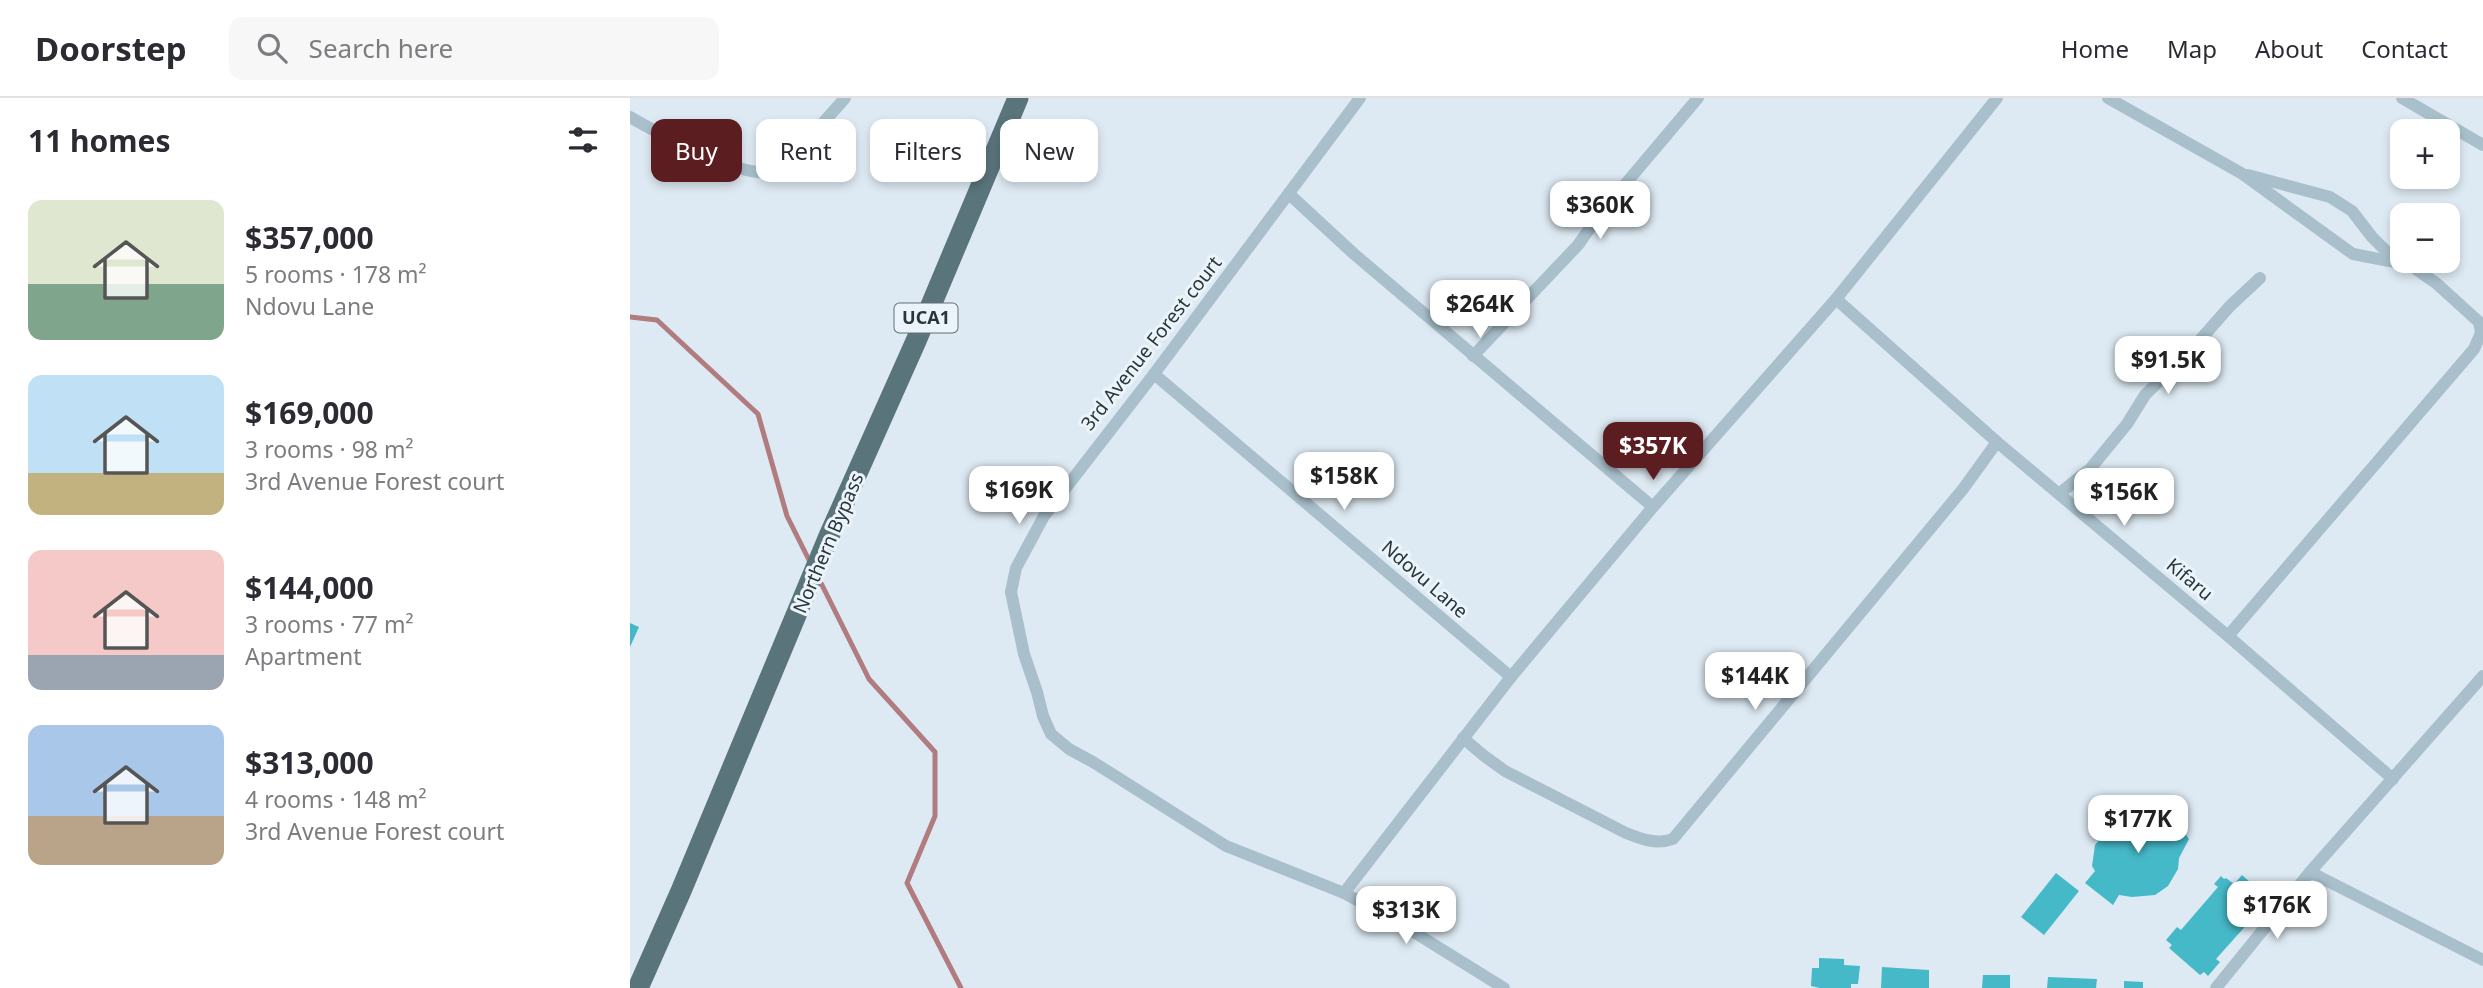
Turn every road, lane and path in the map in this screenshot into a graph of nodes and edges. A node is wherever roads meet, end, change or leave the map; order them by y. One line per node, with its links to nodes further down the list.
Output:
1 (845, 98): 8 (street)
2 (1018, 98): 31 (main road, Northern Bypass / UCA1)
3 (1360, 98): 11 (street, 3rd Avenue Forest court)
4 (1698, 98): 18 (street)
5 (1997, 98): 16 (street)
6 (2108, 98): 10 (street)
7 (2402, 98): 9 (street)
8 (630, 117)
9 (2483, 145)
10 (2241, 173): 12 (street); 13 (street)
11 (1289, 194): 18 (street); 19 (street, 3rd Avenue Forest court)
12 (2390, 255)
13 (2390, 261)
14 (2422, 273): 17 (street)
15 (2260, 278): 21 (street)
16 (1836, 299): 20 (street, Kifaru); 22 (street)
17 (2482, 333): 23 (street)
18 (1473, 356): 22 (street)
19 (1154, 374): 25 (street, Ndovu Lane); 29 (street, 3rd Avenue Forest court)
20 (1997, 442): 21 (street, Kifaru); 26 (street)
21 (2060, 493): 23 (street, Kifaru)
22 (1653, 507): 25 (street)
23 (2228, 636): 27 (street, Kifaru)
24 (2483, 676): 27 (street)
25 (1511, 677): 26 (street)
26 (1463, 738): 29 (street)
27 (2393, 779): 28 (street)
28 (2310, 872): 30 (street); 33 (street)
29 (1344, 893): 32 (street, 3rd Avenue Forest court)
30 (2483, 960)
31 (638, 988)
32 (1504, 988)
33 (2216, 988)

